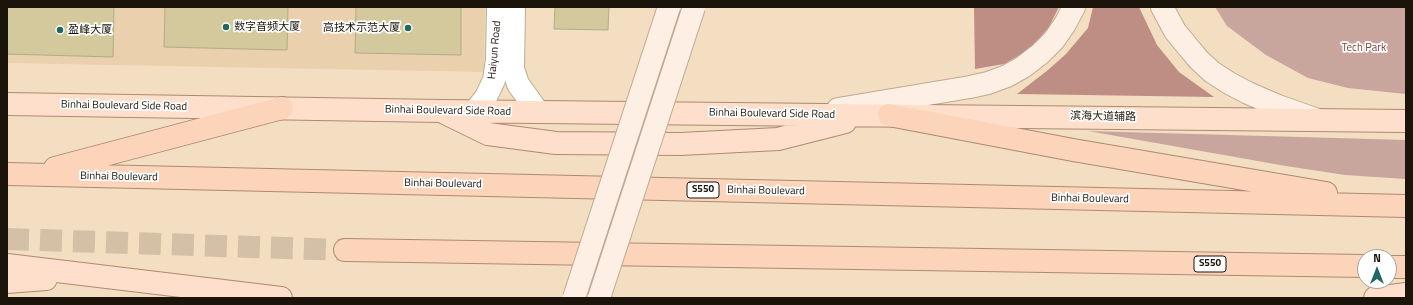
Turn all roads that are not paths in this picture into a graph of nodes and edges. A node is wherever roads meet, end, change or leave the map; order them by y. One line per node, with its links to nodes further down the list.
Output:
1 (498, 7): 10 (street, Haiyun Road)
2 (514, 7): 11 (street, Haiyun Road)
3 (668, 7): 26 (main road, bridge)
4 (694, 7): 27 (main road, bridge)
5 (1074, 7): 12 (main road)
6 (1162, 7): 14 (main road)
7 (7, 104): 8 (main road, Binhai Boulevard Side Road)
8 (282, 108): 9 (main road, Binhai Boulevard Side Road); 17 (highway)
9 (441, 111): 10 (main road, Binhai Boulevard Side Road); 13 (main road)
10 (475, 111): 11 (main road, Binhai Boulevard Side Road)
11 (538, 112): 12 (main road, Binhai Boulevard Side Road)
12 (811, 114): 13 (main road, Binhai Boulevard Side Road)
13 (881, 115): 14 (main road, 滨海大道辅路); 18 (highway)
14 (1316, 119): 15 (main road)
15 (1406, 121)
16 (7, 174): 17 (highway, Binhai Boulevard / S550)
17 (30, 175): 18 (highway, Binhai Boulevard / S550)
18 (1403, 206)
19 (344, 250): 21 (highway, S550)
20 (7, 265): 22 (main road)
21 (1357, 266)
22 (91, 276): 23 (main road); 25 (main road)
23 (7, 282)
24 (1406, 294): 28 (main road)
25 (281, 298)
26 (574, 298)
27 (599, 298)
28 (1375, 298)

